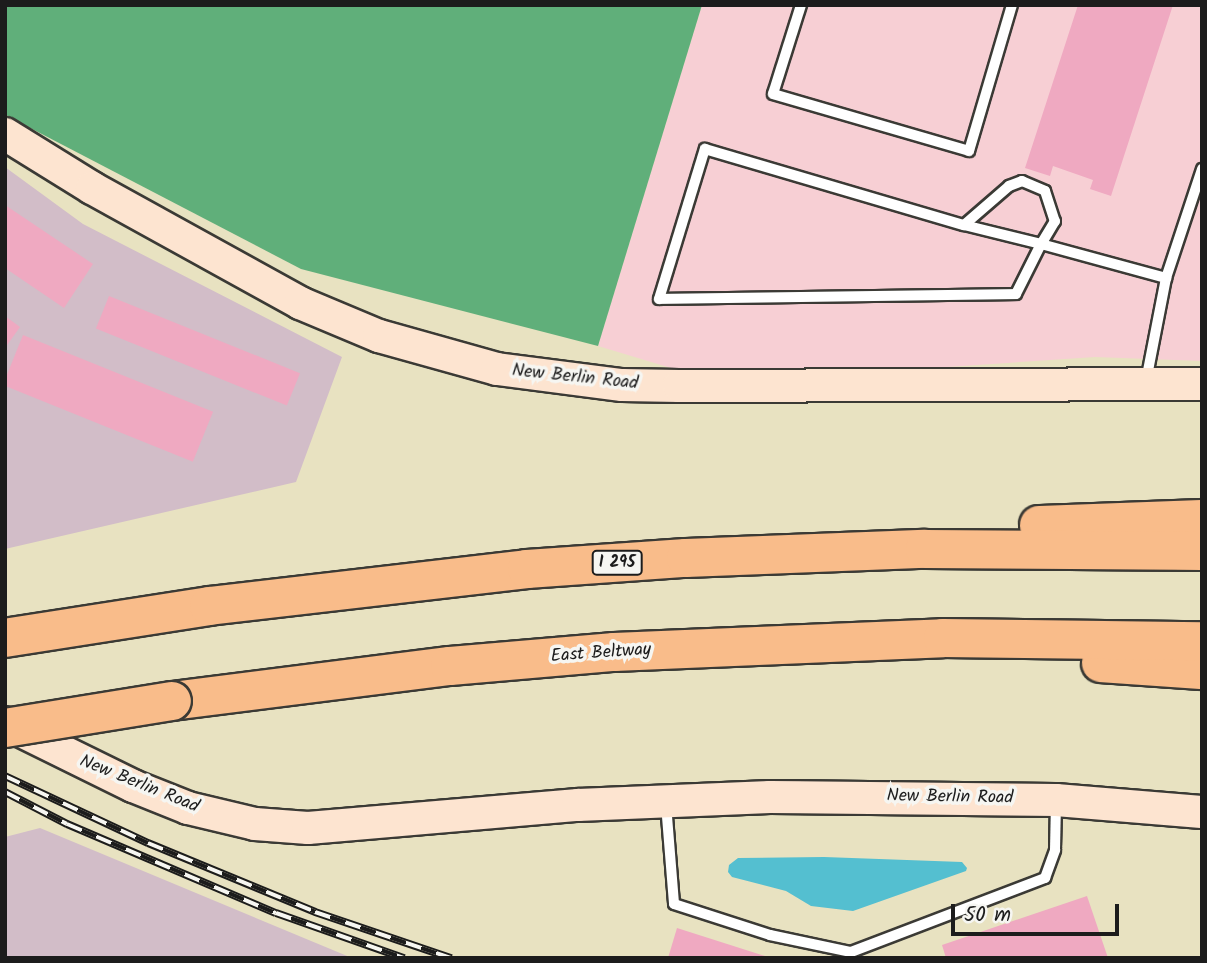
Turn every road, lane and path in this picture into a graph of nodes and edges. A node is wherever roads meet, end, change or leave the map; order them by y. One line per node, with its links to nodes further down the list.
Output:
1 (801, 5): 2 (lane)
2 (1012, 5)
3 (5, 134): 8 (street, New Berlin Road)
4 (1202, 169): 7 (lane)
5 (964, 225): 6 (lane); 6 (lane); 6 (lane)
6 (1041, 244): 7 (lane)
7 (1166, 278): 8 (lane)
8 (1146, 383): 9 (street, New Berlin Road)
9 (1202, 384)
10 (1202, 519): 12 (highway)
11 (1202, 551): 12 (highway, I 295)
12 (686, 558): 13 (highway, I 295)
13 (20, 635)
14 (1202, 641): 15 (highway, East Beltway)
15 (799, 642): 16 (highway); 17 (highway, East Beltway, bridge)
16 (1202, 670)
17 (5, 725): 19 (street, New Berlin Road)
18 (1056, 800): 19 (street, New Berlin Road); 19 (lane); 20 (street, New Berlin Road)
19 (666, 801)
20 (1202, 812)

